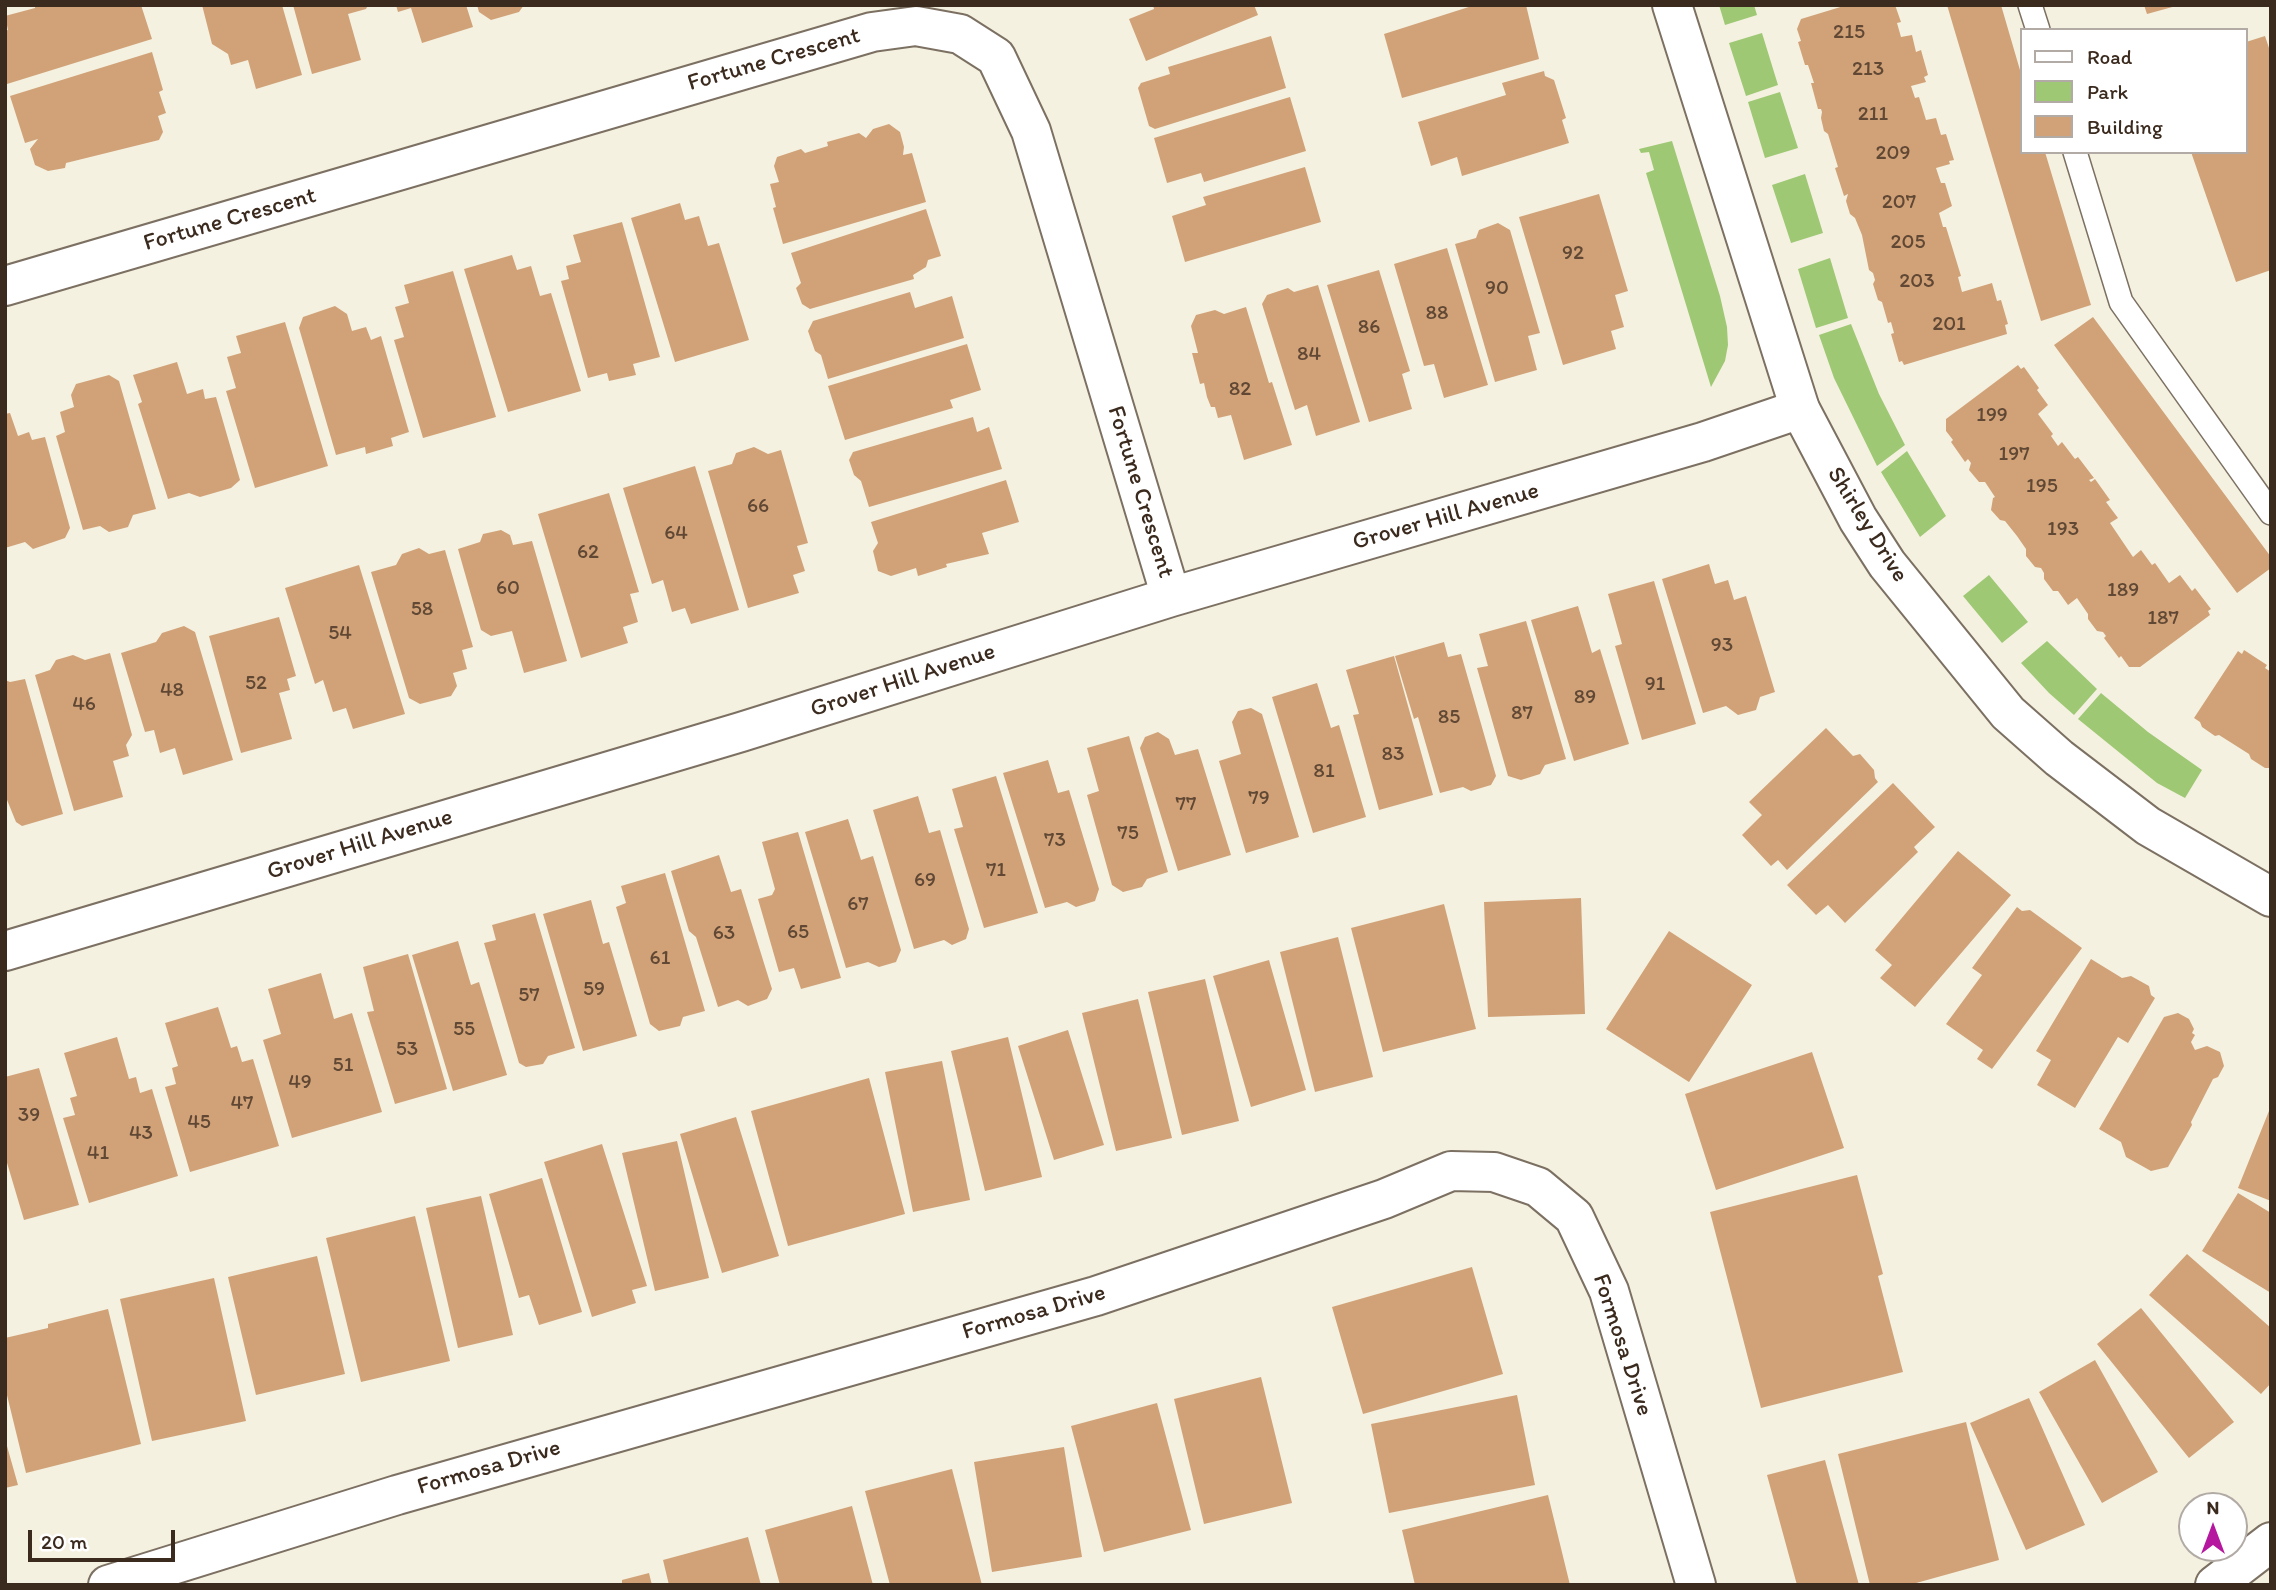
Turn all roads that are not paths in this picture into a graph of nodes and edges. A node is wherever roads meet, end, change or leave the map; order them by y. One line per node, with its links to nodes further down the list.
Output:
1 (1672, 5): 6 (street, Shirley Drive)
2 (2031, 5): 3 (lane)
3 (2037, 28)
4 (2076, 154): 7 (lane)
5 (5, 286): 8 (street, Fortune Crescent)
6 (1800, 409): 8 (street, Grover Hill Avenue); 9 (street, Shirley Drive)
7 (2271, 513)
8 (1171, 597): 10 (street, Grover Hill Avenue)
9 (2271, 897)
10 (5, 951)
11 (2271, 1542): 14 (street)
12 (108, 1585): 13 (street, Formosa Drive)
13 (1696, 1585)
14 (2215, 1585)

